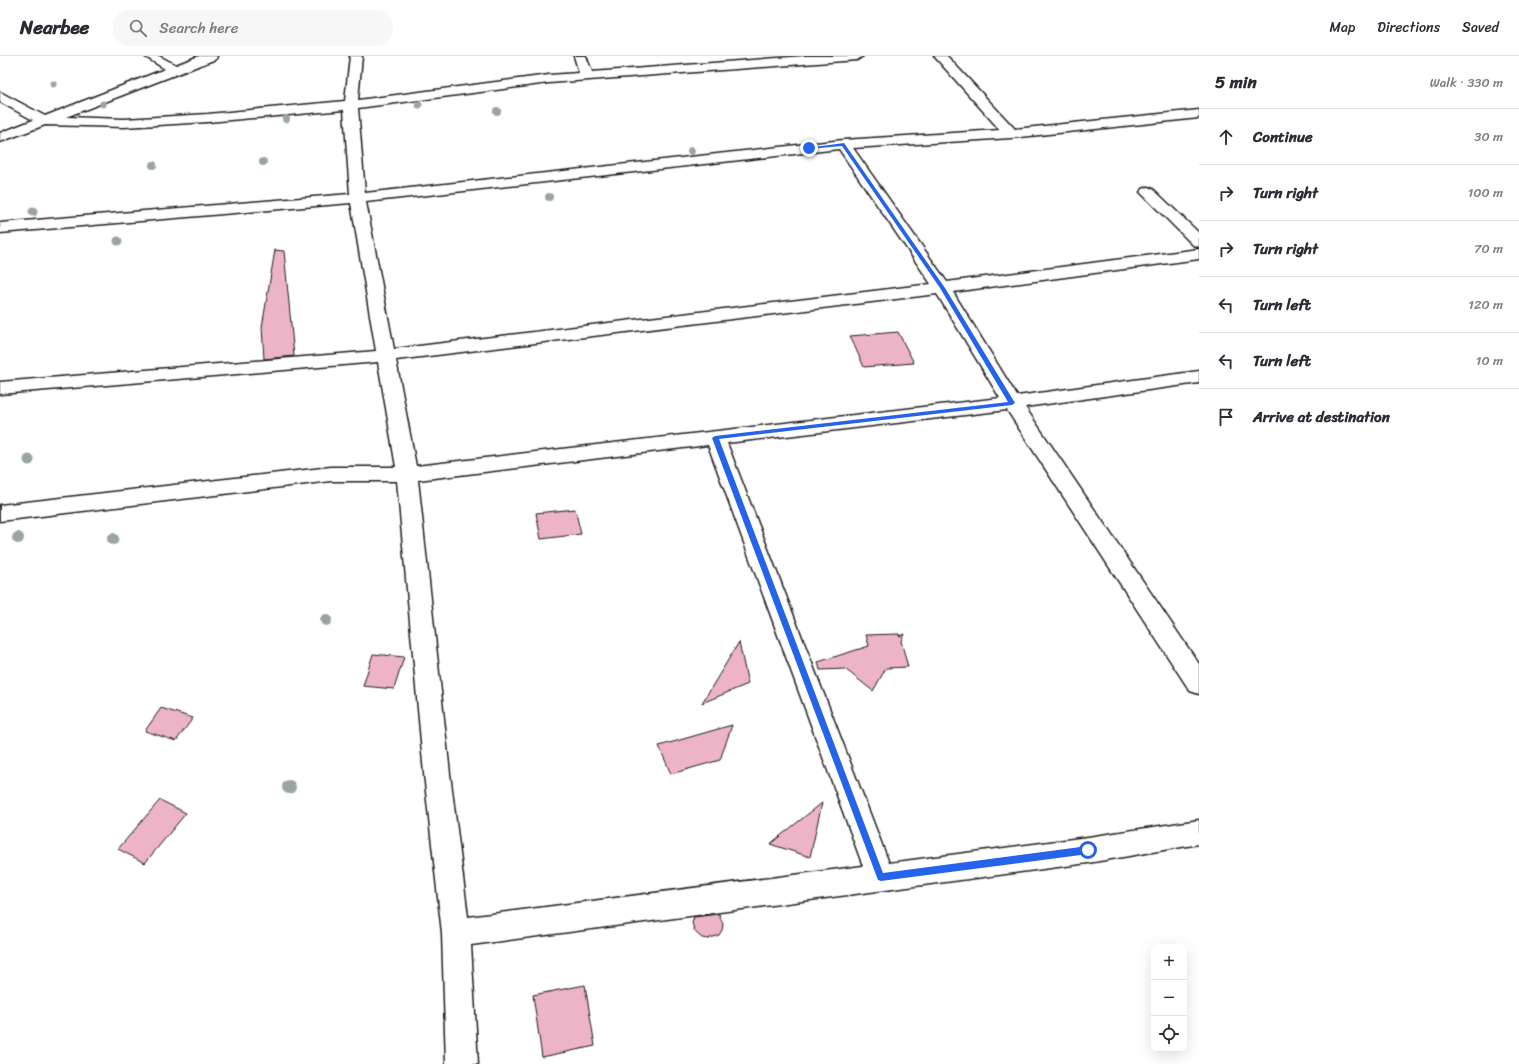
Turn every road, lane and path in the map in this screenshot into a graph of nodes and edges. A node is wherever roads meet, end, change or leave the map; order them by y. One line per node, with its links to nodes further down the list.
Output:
1 (150, 56): 7 (street)
2 (211, 56): 7 (street)
3 (356, 56): 10 (street)
4 (580, 56): 8 (street)
5 (857, 56): 8 (street)
6 (940, 56): 13 (street)
7 (175, 70): 12 (street)
8 (587, 76): 10 (street)
9 (0, 96): 12 (street)
10 (351, 106): 12 (street); 17 (street)
11 (1199, 114): 13 (street)
12 (44, 121): 14 (street)
13 (1011, 134): 15 (street)
14 (0, 138)
15 (843, 144): 17 (street); 21 (street)
16 (1148, 192): 19 (street)
17 (358, 198): 18 (street); 22 (street)
18 (0, 228)
19 (1199, 242)
20 (1199, 254): 21 (street)
21 (942, 288): 22 (street); 25 (street)
22 (386, 356): 24 (street); 27 (street)
23 (1199, 377): 25 (street)
24 (0, 388)
25 (1012, 403): 26 (street); 29 (street)
26 (715, 438): 27 (street); 31 (street)
27 (407, 474): 28 (street); 32 (street)
28 (0, 513)
29 (1199, 684)
30 (1199, 832): 31 (street)
31 (881, 877): 32 (street)
32 (456, 933): 33 (street)
33 (462, 1064)

